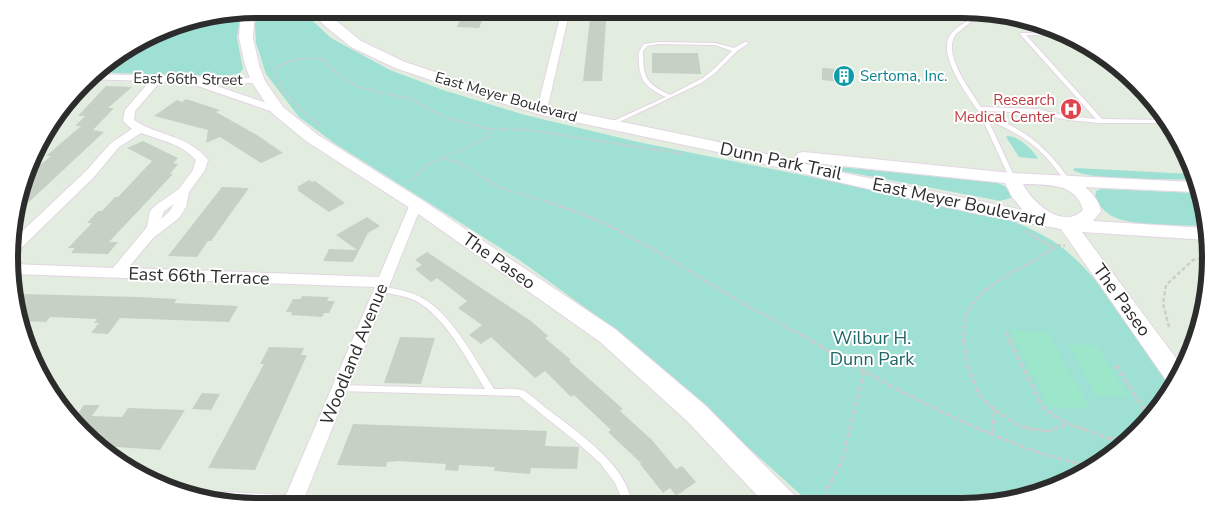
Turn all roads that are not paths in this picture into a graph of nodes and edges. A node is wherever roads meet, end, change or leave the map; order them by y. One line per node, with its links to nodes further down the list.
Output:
1 (247, 18): 11 (main road, The Paseo)
2 (325, 18): 15 (main road, East Meyer Boulevard)
3 (564, 18): 15 (street)
4 (975, 18): 13 (lane)
5 (1050, 35): 17 (lane)
6 (747, 43): 7 (lane)
7 (735, 50): 12 (lane); 12 (lane)
8 (99, 77): 9 (street, East 66th Street)
9 (158, 78): 10 (street, East 66th Street); 20 (street)
10 (186, 79): 11 (street, East 66th Street); 14 (street)
11 (258, 81): 14 (main road, The Paseo)
12 (670, 97): 19 (lane)
13 (980, 109): 16 (lane); 17 (lane)
14 (277, 110): 26 (main road, The Paseo)
15 (542, 110): 19 (main road, East Meyer Boulevard)
16 (984, 116): 22 (lane); 23 (lane)
17 (1101, 121): 18 (lane)
18 (1160, 122)
19 (611, 124): 21 (main road, East Meyer Boulevard)
20 (141, 128): 25 (street); 30 (street)
21 (714, 146): 22 (main road, East Meyer Boulevard); 27 (main road, East Meyer Boulevard)
22 (1012, 178): 23 (main road, East Meyer Boulevard); 27 (main road)
23 (1068, 182): 24 (main road); 27 (main road)
24 (1191, 187)
25 (183, 192): 29 (street)
26 (416, 204): 33 (street, Woodland Avenue); 39 (main road, The Paseo)
27 (1067, 224): 28 (main road, East Meyer Boulevard); 34 (main road, The Paseo)
28 (1200, 233)
29 (147, 236): 32 (street)
30 (18, 244)
31 (18, 269): 32 (street, East 66th Terrace)
32 (116, 273): 33 (street, East 66th Terrace)
33 (382, 286): 35 (street, Woodland Avenue); 36 (lane)
34 (1173, 371)
35 (340, 388): 36 (lane); 37 (street, Woodland Avenue)
36 (492, 392): 38 (lane)
37 (294, 498)
38 (626, 498)
39 (778, 498)

